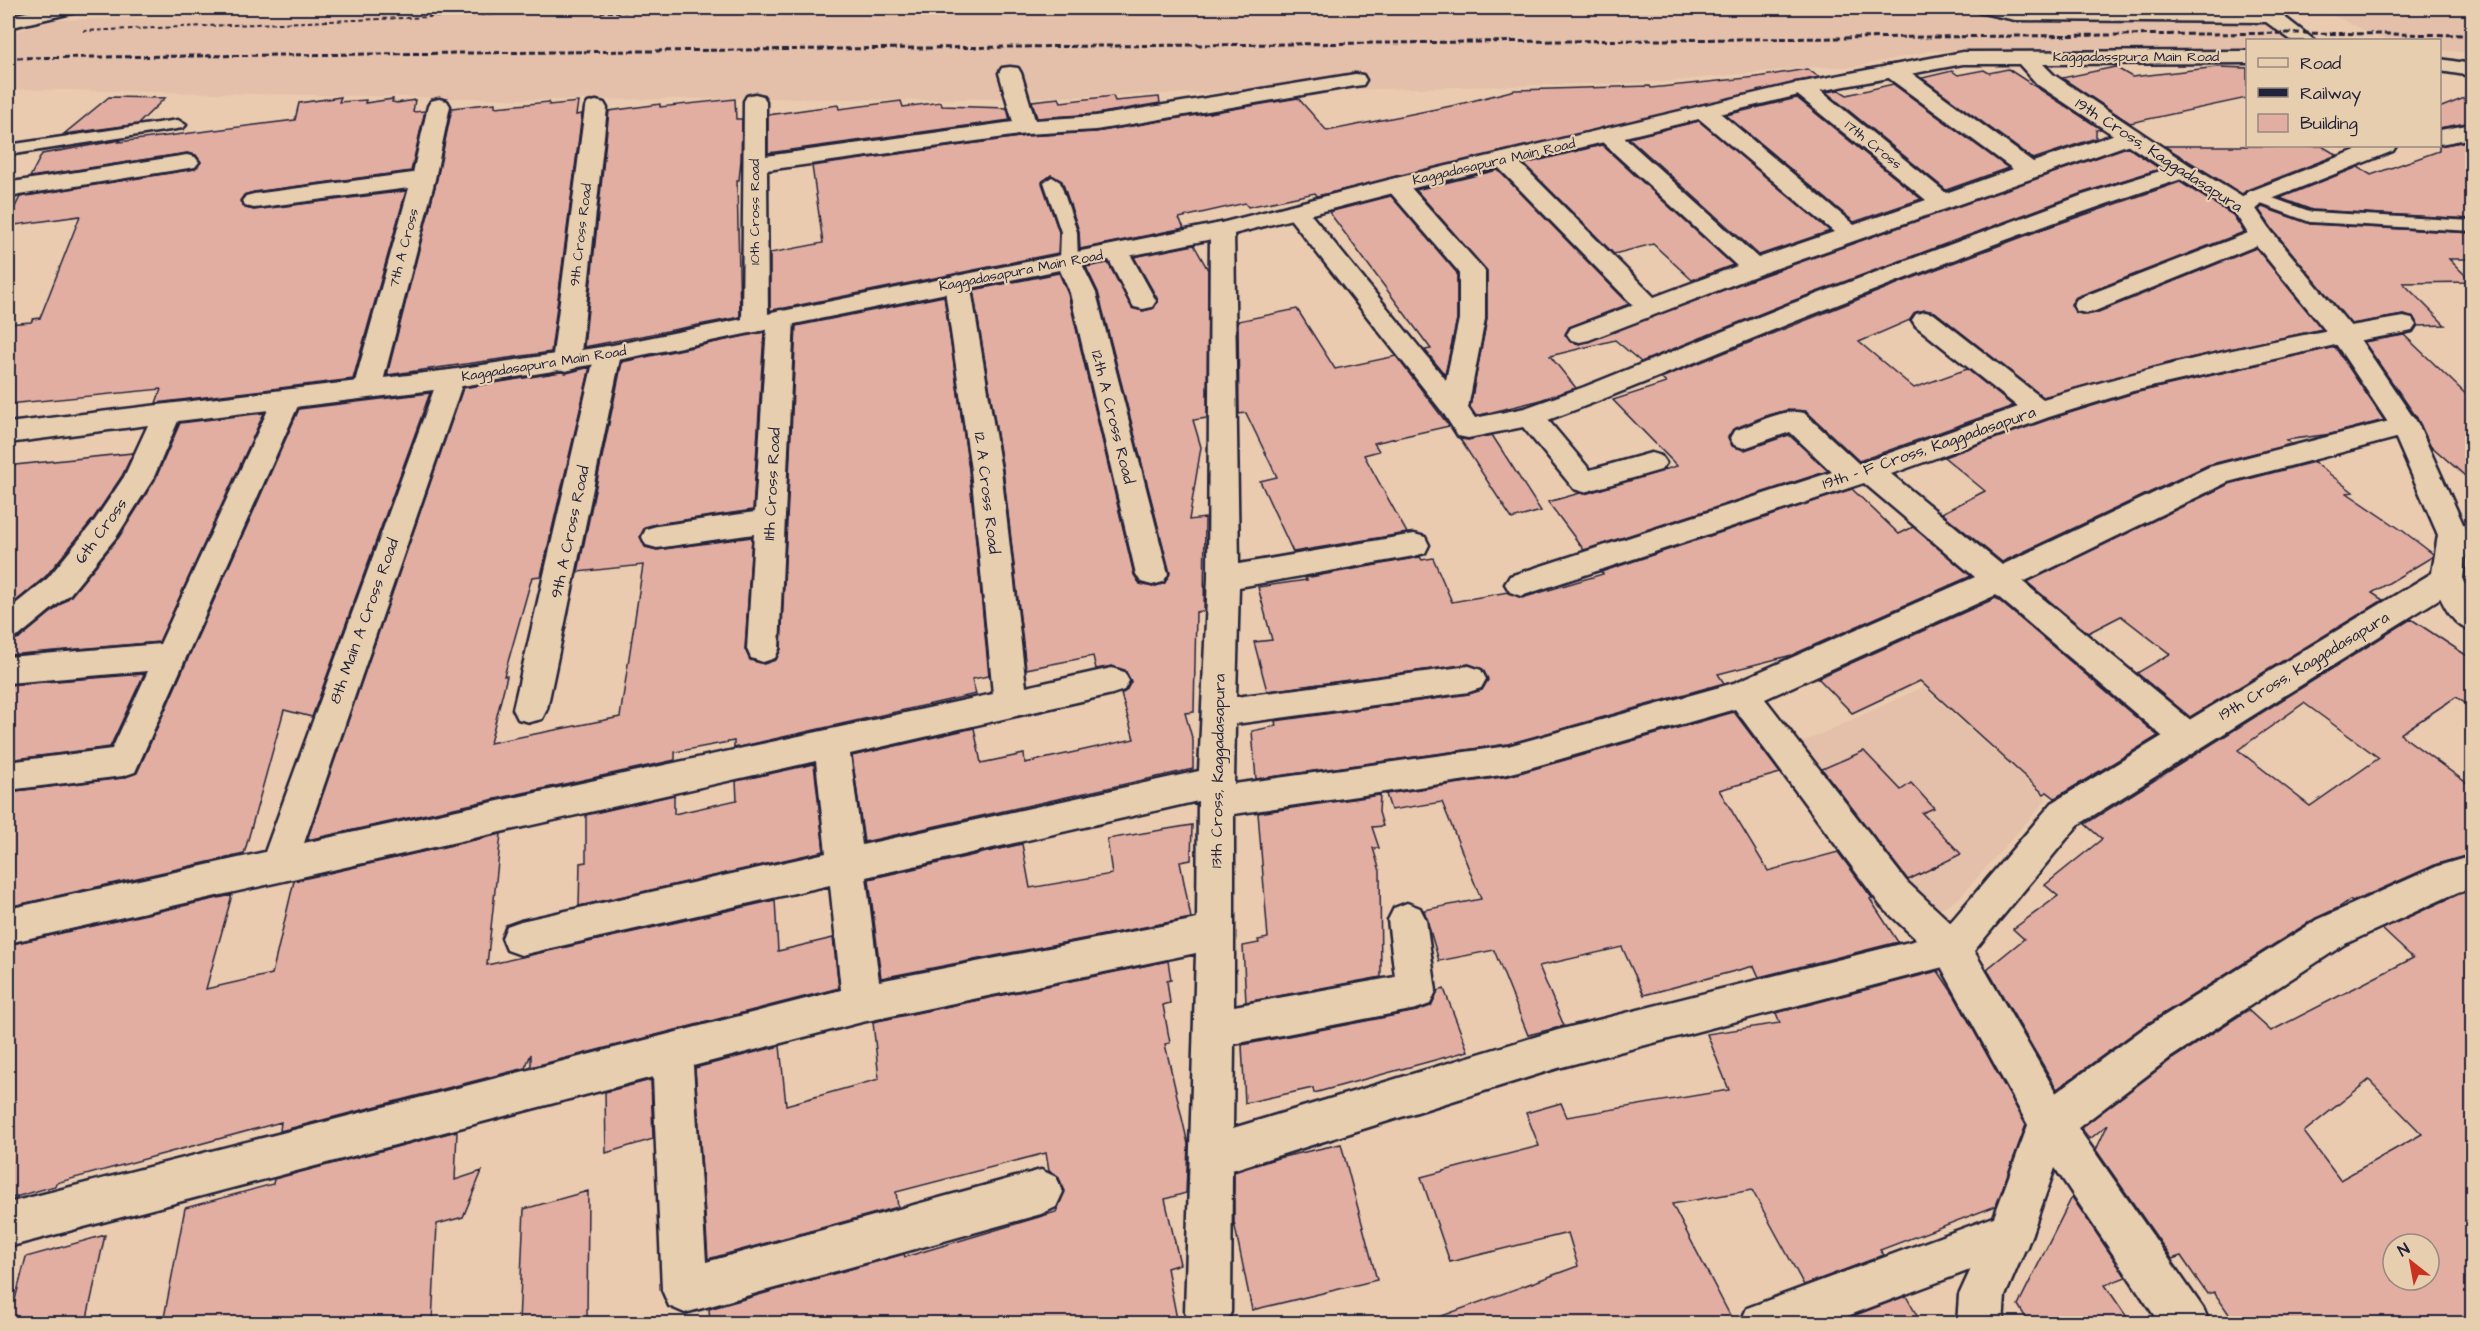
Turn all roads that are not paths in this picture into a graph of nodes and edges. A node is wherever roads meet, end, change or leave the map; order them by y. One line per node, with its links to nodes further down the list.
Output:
1 (69, 8): 4 (street)
2 (1985, 8): 3 (street)
3 (2276, 12): 5 (street)
4 (8, 22)
5 (2303, 39)
6 (2024, 57): 7 (street, Kaggadasspura Main Road); 10 (street, Kaggadasapura Main Road); 22 (street, 19th Cross, Kaggadasapura)
7 (2246, 57)
8 (2441, 65): 9 (street)
9 (2472, 70)
10 (1894, 71): 13 (street, Kaggadasapura Main Road); 29 (street)
11 (1010, 73): 19 (street)
12 (1355, 80): 19 (street)
13 (1803, 88): 17 (street, Kaggadasapura Main Road); 36 (street, 17th Cross)
14 (755, 101): 28 (street, 10th Cross Road)
15 (439, 106): 31 (street, 7th A Cross)
16 (596, 108): 56 (street, 9th Cross Road)
17 (1705, 112): 21 (street, Kaggadasapura Main Road); 41 (street)
18 (178, 125): 25 (lane)
19 (1026, 127): 28 (street)
20 (2472, 131): 23 (street)
21 (1608, 135): 26 (street, Kaggadasapura Main Road); 45 (street)
22 (2130, 136): 29 (street); 30 (street, 19th Cross, Kaggadasapura)
23 (2441, 137)
24 (2383, 147): 37 (street)
25 (8, 150)
26 (1504, 160): 33 (street, Kaggadasapura Main Road); 49 (street)
27 (187, 162): 34 (street)
28 (755, 165): 51 (street, 10th Cross Road)
29 (2030, 171): 36 (street)
30 (2183, 171): 37 (street, 19th Cross, Kaggadasapura); 63 (street)
31 (423, 179): 35 (street); 58 (street, 7th A Cross)
32 (1052, 182): 44 (lane)
33 (1396, 185): 38 (street, Kaggadasapura Main Road); 60 (street)
34 (8, 192)
35 (254, 201)
36 (1943, 202): 41 (street)
37 (2250, 202): 39 (lane); 42 (street, 19th Cross, Kaggadasapura)
38 (1296, 211): 40 (street, Kaggadasapura Main Road); 60 (street)
39 (2472, 225)
40 (1222, 230): 43 (street, Kaggadasapura Main Road); 73 (street, 13th Cross, Kaggadasapura)
41 (1851, 234): 45 (street)
42 (2261, 235): 48 (street); 54 (street, 19th Cross, Kaggadasapura)
43 (1117, 252): 44 (street, Kaggadasapura Main Road); 47 (street)
44 (1070, 261): 46 (street, Kaggadasapura Main Road); 72 (street, 12th A Cross Road)
45 (1754, 268): 49 (street)
46 (957, 283): 51 (street, Kaggadasapura Main Road); 85 (street, 12 A Cross Road)
47 (1143, 301)
48 (2086, 305)
49 (1651, 308): 53 (street)
50 (1925, 320): 61 (street)
51 (768, 321): 55 (street, Kaggadasapura Main Road); 69 (street, 11th Cross Road)
52 (2403, 326): 54 (street, 19th - F Cross, Kaggadasapura)
53 (1580, 334)
54 (2344, 335): 61 (street, 19th - F Cross, Kaggadasapura); 64 (street, 19th Cross, Kaggadasapura)
55 (608, 354): 56 (street, Kaggadasapura Main Road); 86 (street, 9th A Cross Road)
56 (566, 362): 57 (street, Kaggadasapura Main Road)
57 (450, 379): 58 (street, Kaggadasapura Main Road); 92 (street, 8th Main A Cross Road)
58 (367, 389): 59 (street, Kaggadasapura Main Road)
59 (287, 399): 62 (street, Kaggadasapura Main Road); 80 (street)
60 (1454, 408): 63 (street)
61 (2039, 410): 68 (street, 19th - F Cross, Kaggadasapura)
62 (167, 414): 65 (street, Kaggadasapura Main Road); 78 (street, 6th Cross)
63 (1530, 416): 67 (street)
64 (2405, 426): 74 (street); 75 (street, 19th Cross, Kaggadasapura)
65 (8, 434)
66 (1744, 438): 68 (street)
67 (1651, 463)
68 (1862, 473): 74 (street); 76 (street, 19th - F Cross, Kaggadasapura)
69 (770, 521): 70 (street); 79 (street, 11th Cross Road)
70 (657, 537)
71 (1414, 545): 73 (street)
72 (1152, 574)
73 (1224, 578): 87 (street, 13th Cross, Kaggadasapura)
74 (2001, 579): 84 (street); 88 (street)
75 (2460, 583): 77 (street); 88 (street, 19th Cross, Kaggadasapura)
76 (1521, 584)
77 (2472, 619)
78 (8, 627)
79 (763, 649)
80 (171, 656): 81 (street); 90 (street)
81 (8, 670)
82 (1469, 679): 87 (street)
83 (1112, 681): 85 (street)
84 (1742, 694): 91 (street); 99 (street)
85 (1011, 704): 89 (street)
86 (530, 708)
87 (1218, 713): 91 (street, 13th Cross, Kaggadasapura)
88 (2187, 737): 99 (street, 19th Cross, Kaggadasapura)
89 (832, 745): 92 (street); 93 (street)
90 (8, 776)
91 (1216, 792): 93 (street); 97 (street, 13th Cross, Kaggadasapura)
92 (279, 863): 96 (street)
93 (848, 865): 98 (street); 100 (street)
94 (2465, 883): 103 (street)
95 (1407, 920): 101 (street)
96 (8, 926)
97 (1216, 932): 100 (street); 101 (street, 13th Cross, Kaggadasapura)
98 (521, 938)
99 (1952, 949): 103 (street); 104 (street)
100 (862, 1003): 102 (street)
101 (1215, 1029): 104 (street, 13th Cross, Kaggadasapura)
102 (672, 1051): 105 (street); 106 (street)
103 (2050, 1123): 107 (street); 111 (street)
104 (1210, 1156): 108 (street, 13th Cross, Kaggadasapura)
105 (1041, 1192)
106 (8, 1225)
107 (2010, 1233): 109 (street); 110 (street)
108 (1208, 1312)
109 (1763, 1323)
110 (1980, 1323)
111 (2187, 1323)

